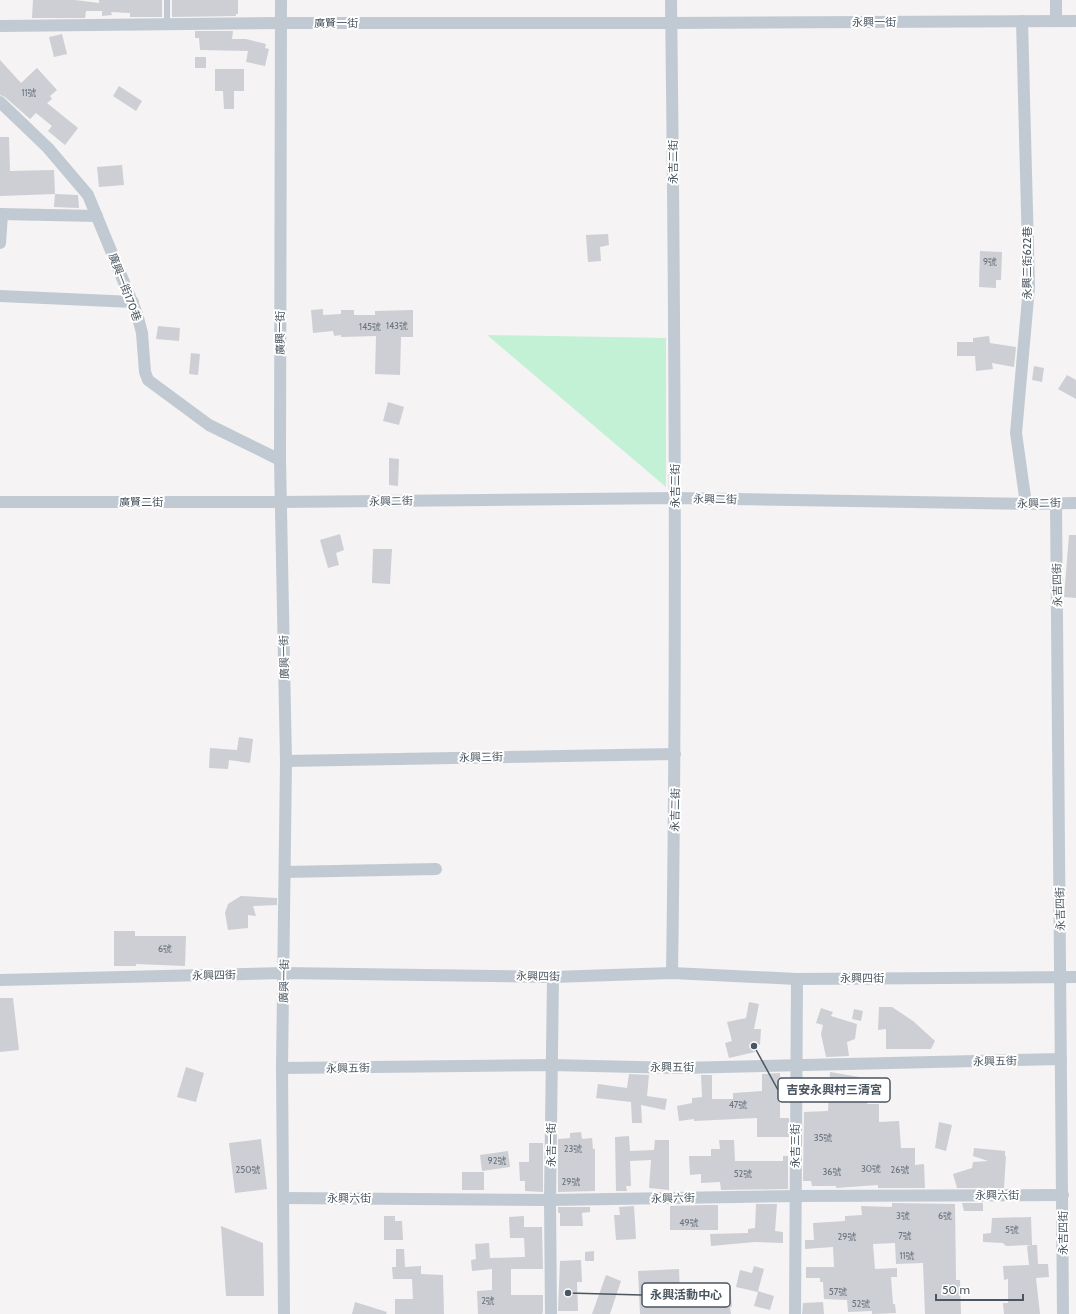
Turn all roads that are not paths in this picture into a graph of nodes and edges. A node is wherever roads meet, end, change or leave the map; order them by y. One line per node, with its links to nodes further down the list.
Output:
1 (167, 0): 10 (lane)
2 (281, 0): 8 (street, 廣興一街)
3 (671, 0): 9 (street, 永吉二街)
4 (1056, 0): 6 (street)
5 (1022, 21): 6 (street, 永興一街); 9 (street, 永興一街); 24 (street, 永興二街622巷)
6 (1056, 21): 7 (street, 永興一街)
7 (1076, 21)
8 (281, 23): 9 (street, 廣賢一街); 10 (street, 廣賢一街); 18 (street, 廣興一街)
9 (671, 23): 19 (street, 永吉二街)
10 (167, 24): 11 (street, 廣賢一街)
11 (0, 26)
12 (0, 102): 14 (street, 廣興一街170巷)
13 (1, 214): 14 (street); 15 (street)
14 (97, 216): 17 (street, 廣興一街170巷)
15 (0, 243)
16 (0, 296): 17 (street)
17 (133, 302): 18 (street, 廣興一街170巷)
18 (280, 460): 21 (street, 廣興一街)
19 (675, 498): 21 (street, 永興二街); 24 (street, 永興二街); 25 (street, 永吉二街)
20 (0, 502): 21 (street, 廣賢二街)
21 (281, 502): 26 (street, 廣興一街)
22 (1056, 503): 23 (street, 永興二街); 24 (street, 永興二街); 32 (street, 永吉四街)
23 (1076, 503)
24 (1026, 504)
25 (676, 754): 26 (street, 永興三街); 30 (street, 永吉二街)
26 (286, 761): 28 (street, 廣興一街)
27 (436, 869): 28 (street)
28 (285, 872): 29 (street, 廣興一街)
29 (284, 973): 31 (street, 永興四街); 35 (street, 永興四街); 39 (street, 廣興一街)
30 (672, 973): 31 (street, 永興四街); 34 (street, 永興四街)
31 (553, 977): 37 (street, 永吉一街)
32 (1060, 977): 33 (street, 永興四街); 34 (street, 永興四街); 36 (street, 永吉四街)
33 (1076, 977)
34 (797, 979): 38 (street, 永吉三街)
35 (0, 980)
36 (1061, 1059): 38 (street, 永興五街); 40 (street, 永吉四街)
37 (551, 1065): 38 (street, 永興五街); 39 (street, 永興五街); 43 (street, 永吉一街)
38 (796, 1065): 41 (street, 永吉三街)
39 (282, 1068): 42 (street, 廣興一街)
40 (1062, 1195): 41 (street, 永興六街); 47 (street, 永吉四街)
41 (795, 1196): 43 (street, 永興六街); 46 (street, 永吉三街)
42 (283, 1198): 43 (street, 永興六街); 44 (street, 廣興一街)
43 (550, 1200): 45 (street, 永吉一街)
44 (284, 1314)
45 (551, 1314)
46 (795, 1314)
47 (1063, 1314)

